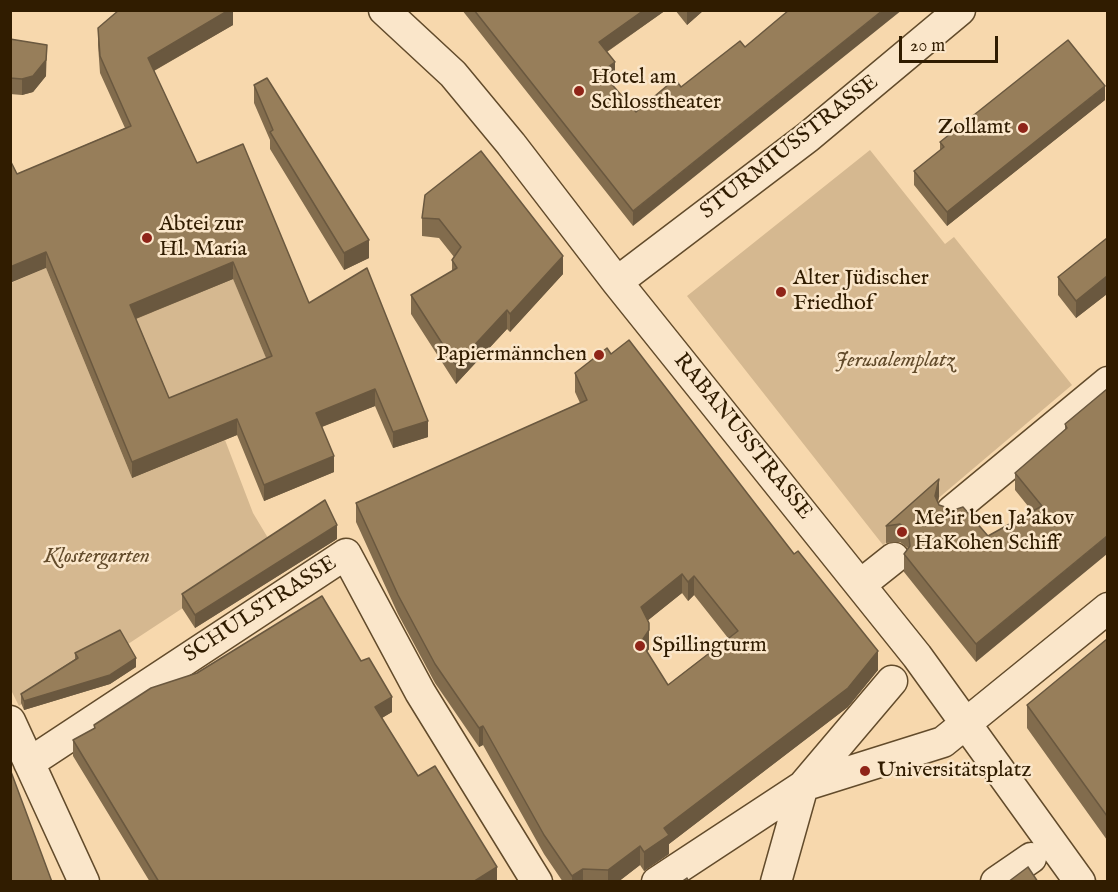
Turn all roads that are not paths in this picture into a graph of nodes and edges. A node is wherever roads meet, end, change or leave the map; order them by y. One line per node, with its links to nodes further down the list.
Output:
1 (384, 10): 3 (street, RABANUSSTRASSE)
2 (960, 10): 3 (street, STURMIUSSTRASSE)
3 (618, 282): 7 (street, RABANUSSTRASSE)
4 (1107, 382): 5 (street)
5 (951, 511)
6 (894, 558): 7 (street)
7 (860, 585): 11 (street, RABANUSSTRASSE)
8 (1107, 608): 11 (street)
9 (892, 681): 13 (street)
10 (10, 721): 12 (street)
11 (966, 724): 13 (street); 20 (street, RABANUSSTRASSE)
12 (29, 763): 15 (street, SCHULSTRASSE); 16 (street)
13 (803, 786): 17 (street); 18 (street)
14 (1031, 858): 19 (street)
15 (531, 872)
16 (84, 882)
17 (657, 882)
18 (776, 882)
19 (996, 882)
20 (1080, 882)

